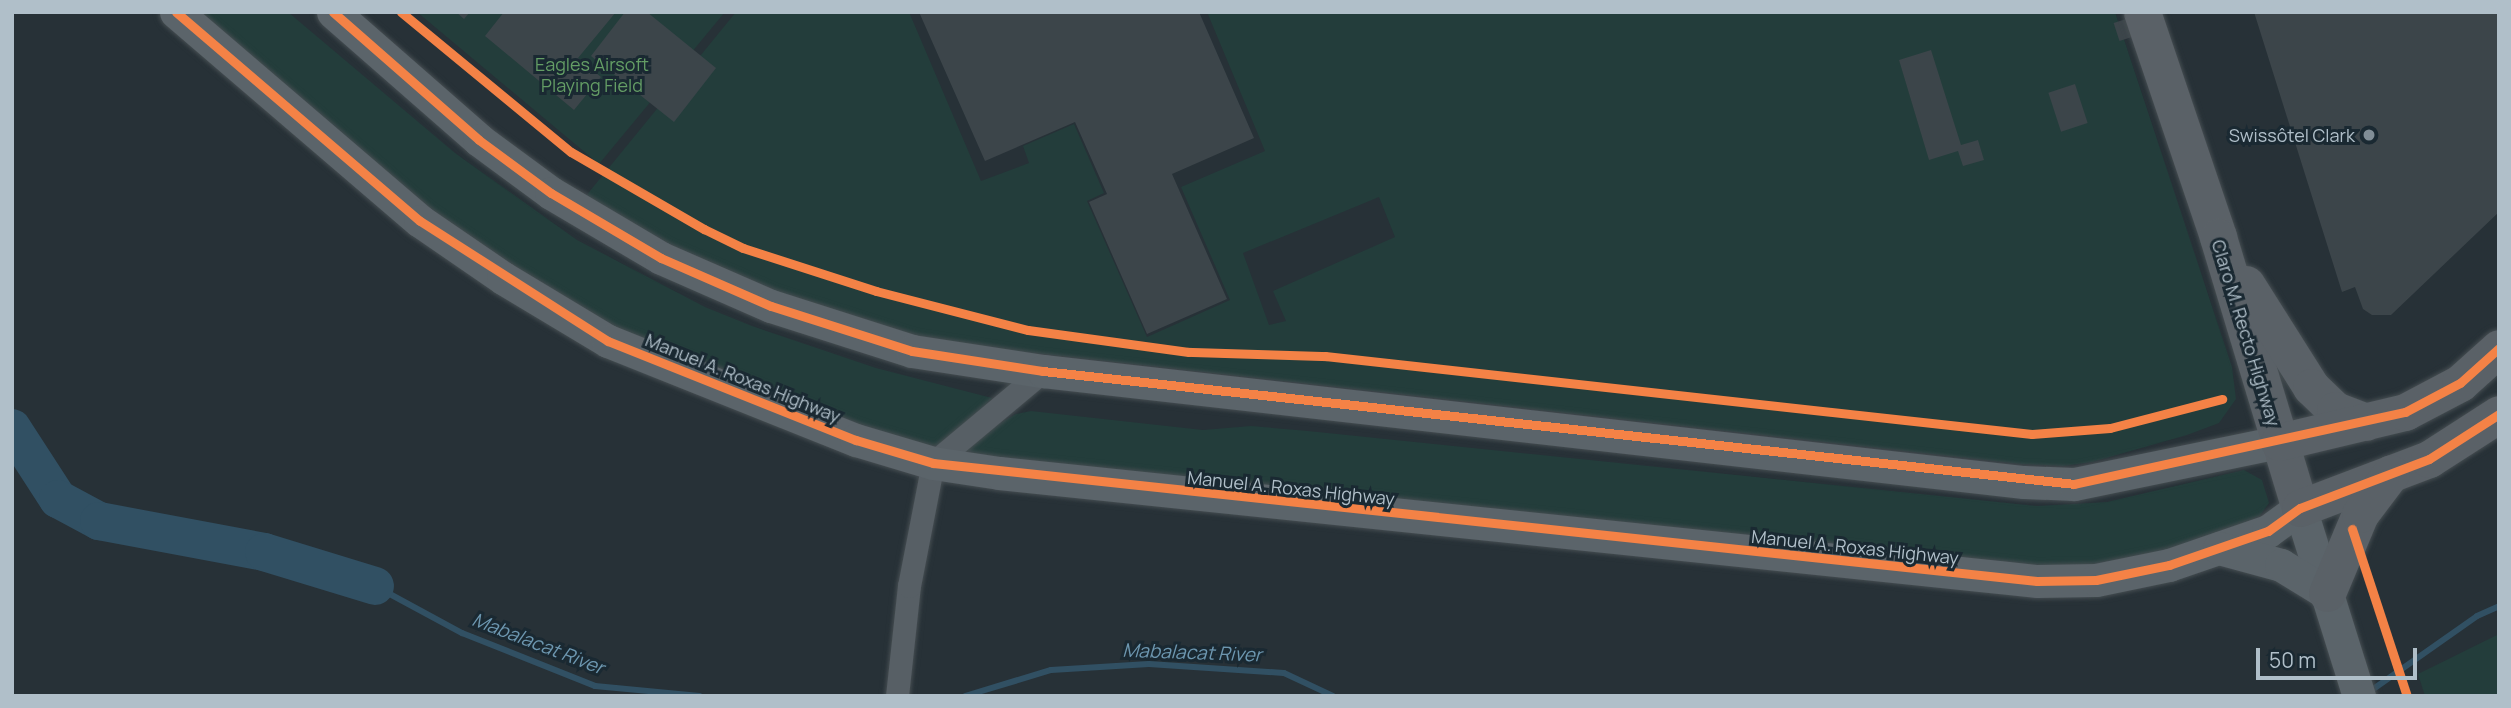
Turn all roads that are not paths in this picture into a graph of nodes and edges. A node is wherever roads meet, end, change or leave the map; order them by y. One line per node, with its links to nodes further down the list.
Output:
1 (176, 12): 10 (main road, Manuel A. Roxas Highway)
2 (334, 12): 6 (main road)
3 (2142, 12): 4 (main road, Claro M. Recto Highway)
4 (2218, 237): 8 (main road); 9 (main road, Claro M. Recto Highway)
5 (2499, 348): 8 (main road)
6 (1043, 371): 9 (main road); 10 (street)
7 (2499, 414): 11 (main road, Manuel A. Roxas Highway)
8 (2366, 422): 9 (main road)
9 (2279, 442): 12 (main road, Claro M. Recto Highway)
10 (933, 463): 13 (main road, Manuel A. Roxas Highway); 15 (street)
11 (2391, 474): 12 (main road, Manuel A. Roxas Highway); 14 (main road)
12 (2300, 508): 13 (main road, Manuel A. Roxas Highway); 14 (main road, Claro M. Recto Highway)
13 (2220, 548): 14 (main road)
14 (2327, 593): 16 (main road, Claro M. Recto Highway)
15 (897, 696)
16 (2359, 696)

